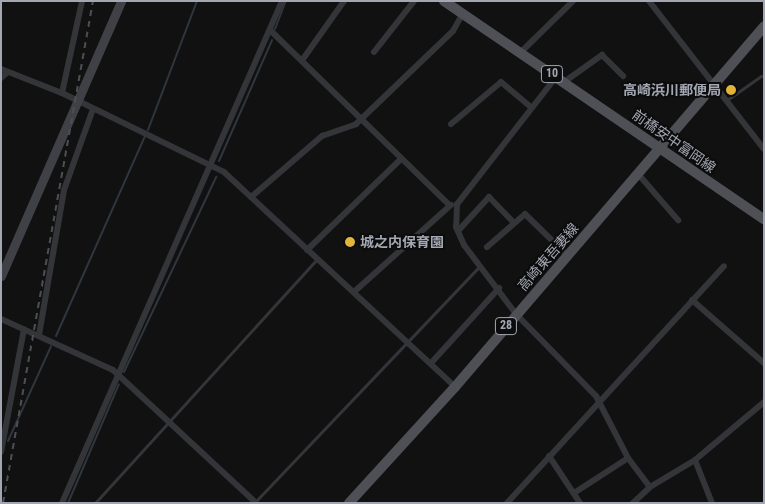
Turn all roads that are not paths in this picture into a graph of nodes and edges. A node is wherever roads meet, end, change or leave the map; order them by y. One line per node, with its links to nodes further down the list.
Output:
1 (82, 1): 21 (street)
2 (121, 1): 23 (street)
3 (282, 1): 11 (street)
4 (344, 1): 14 (street)
5 (414, 1): 12 (street)
6 (573, 1): 13 (street)
7 (649, 1): 20 (street)
8 (449, 2): 9 (main road, 前橋安中富岡線 / 10)
9 (463, 13): 13 (main road, 前橋安中富岡線 / 10); 26 (street)
10 (764, 26): 20 (main road, 高崎東吾妻線 / 28)
11 (271, 31): 14 (street); 31 (street)
12 (374, 52)
13 (521, 52): 19 (main road, 前橋安中富岡線 / 10)
14 (303, 59): 26 (street)
15 (5, 70): 18 (street); 21 (street)
16 (623, 76): 19 (street)
17 (761, 76): 22 (lane)
18 (1, 78)
19 (560, 79): 24 (street); 28 (main road, 前橋安中富岡線 / 10)
20 (713, 85): 22 (street); 28 (main road, 高崎東吾妻線 / 28)
21 (62, 92): 23 (street)
22 (727, 101): 29 (street)
23 (80, 102): 25 (street); 46 (street)
24 (532, 108): 27 (street); 34 (street)
25 (93, 109): 31 (street); 53 (street)
26 (360, 120): 30 (street); 33 (street)
27 (451, 124)
28 (660, 147): 32 (main road, 高崎東吾妻線 / 28); 37 (main road, 前橋安中富岡線 / 10)
29 (764, 149)
30 (400, 160): 35 (street); 41 (street)
31 (212, 164): 33 (street); 57 (street)
32 (638, 175): 36 (street); 42 (main road, 高崎東吾妻線 / 28)
33 (251, 197): 41 (street)
34 (457, 204): 35 (street); 39 (street)
35 (449, 205): 48 (street)
36 (678, 220)
37 (764, 220)
38 (512, 222): 39 (street); 40 (street); 42 (street)
39 (458, 231): 44 (street)
40 (487, 246)
41 (307, 250): 43 (street)
42 (568, 256): 50 (main road, 高崎東吾妻線 / 28)
43 (318, 258): 48 (street); 61 (lane)
44 (479, 266): 47 (street); 54 (lane)
45 (724, 266): 49 (street)
46 (1, 276)
47 (499, 288): 50 (street); 55 (street)
48 (355, 291): 54 (street)
49 (692, 300): 56 (street); 59 (street)
50 (516, 314): 58 (main road, 高崎東吾妻線 / 28); 59 (street)
51 (1, 319): 52 (street)
52 (24, 329): 53 (street); 62 (street)
53 (39, 335): 57 (street)
54 (406, 341): 55 (street); 68 (lane)
55 (432, 362): 58 (street)
56 (764, 363)
57 (118, 374): 61 (street); 69 (street)
58 (455, 387): 71 (main road, 高崎東吾妻線 / 28)
59 (598, 400): 63 (street); 64 (street)
60 (764, 402): 65 (street)
61 (167, 420): 68 (street); 70 (lane)
62 (1, 452)
63 (549, 456): 67 (street); 72 (street)
64 (628, 458): 66 (street); 67 (street)
65 (695, 460): 66 (street); 75 (street)
66 (650, 487): 74 (street)
67 (574, 493): 73 (street)
68 (256, 502)
69 (62, 503)
70 (95, 503)
71 (349, 503)
72 (507, 503)
73 (580, 503)
74 (633, 503)
75 (712, 503)

